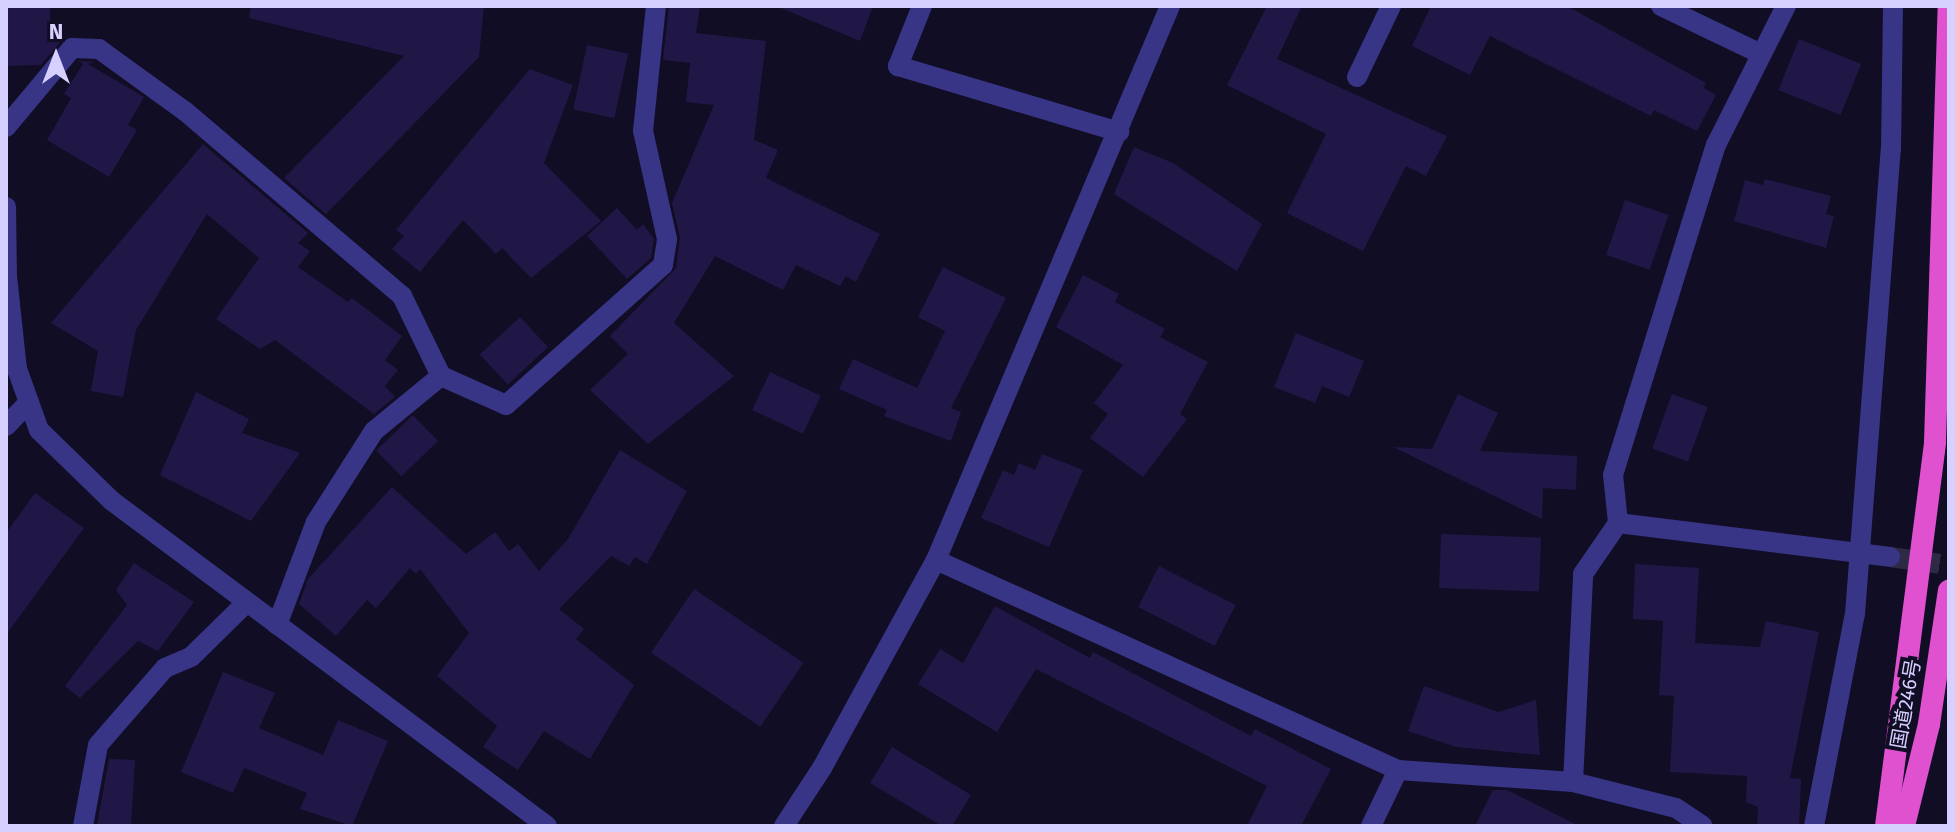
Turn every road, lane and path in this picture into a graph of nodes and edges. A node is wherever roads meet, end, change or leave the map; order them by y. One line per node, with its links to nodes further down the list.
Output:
1 (656, 6): 14 (street)
2 (922, 6): 12 (street)
3 (1170, 6): 12 (street)
4 (1391, 6): 10 (street)
5 (1661, 6): 9 (street)
6 (1786, 6): 9 (street)
7 (1893, 6): 18 (street)
8 (1949, 6): 32 (highway)
9 (1761, 54): 17 (street)
10 (1357, 77)
11 (6, 127): 14 (street)
12 (1119, 132): 20 (street)
13 (6, 207): 15 (street)
14 (441, 376): 23 (street)
15 (29, 402): 16 (street); 22 (street)
16 (6, 426)
17 (1618, 523): 18 (street); 25 (street)
18 (1861, 551): 19 (street); 31 (street)
19 (1890, 557)
20 (936, 560): 24 (street); 28 (street)
21 (1949, 590): 33 (highway, 国道246号)
22 (246, 603): 23 (street); 26 (street)
23 (277, 625): 27 (street)
24 (1398, 770): 25 (street); 29 (street)
25 (1573, 782): 30 (street)
26 (83, 826)
27 (547, 826)
28 (784, 826)
29 (1371, 826)
30 (1703, 826)
31 (1814, 826)
32 (1886, 826)
33 (1904, 826)

